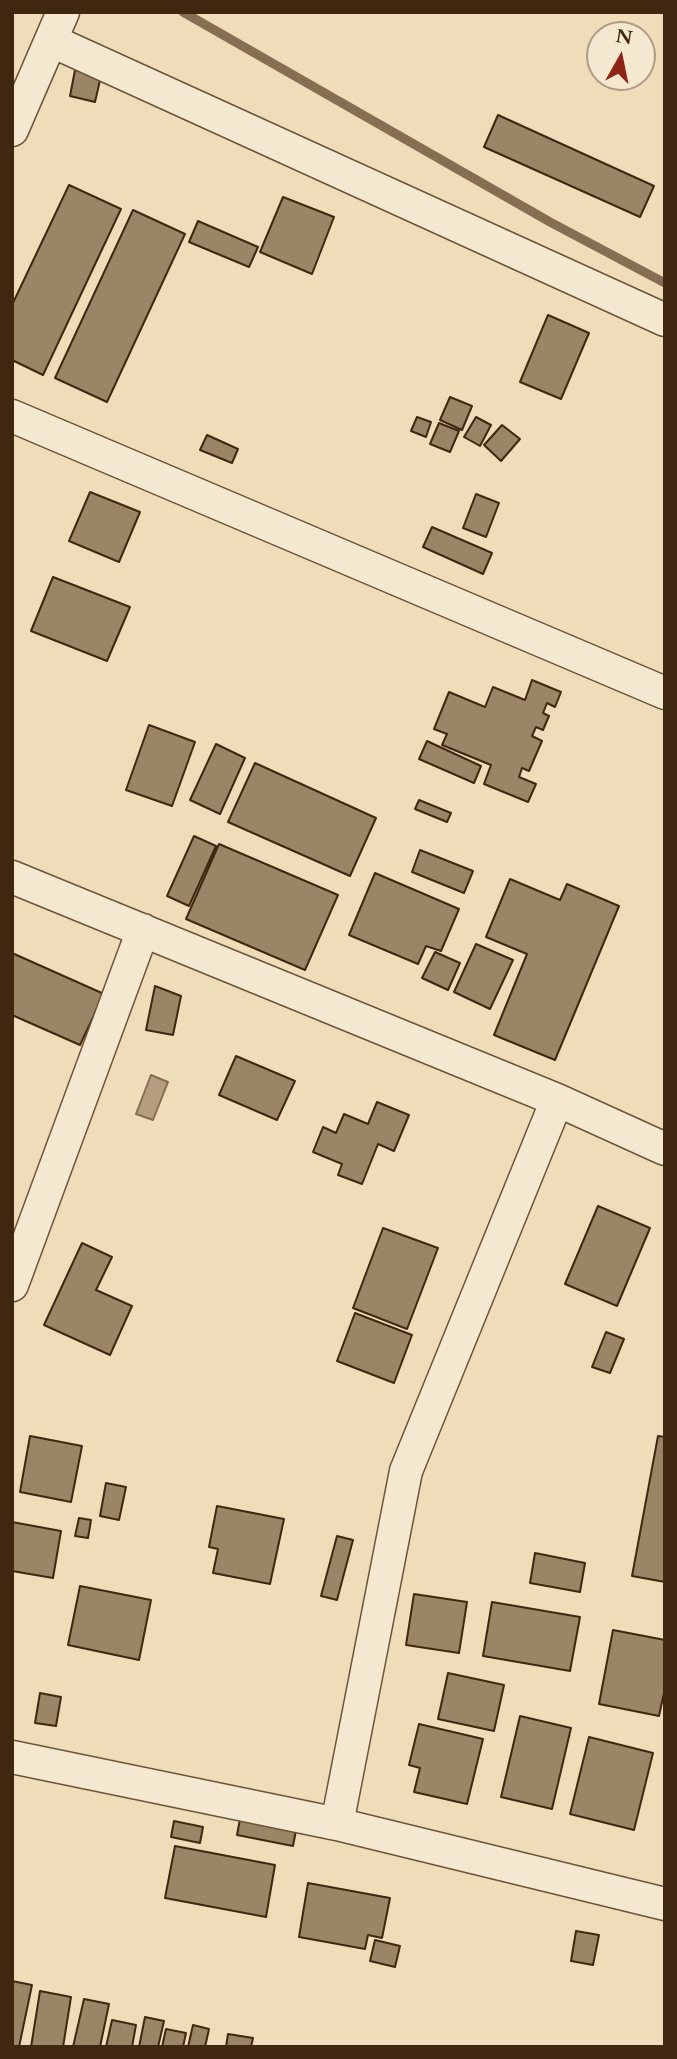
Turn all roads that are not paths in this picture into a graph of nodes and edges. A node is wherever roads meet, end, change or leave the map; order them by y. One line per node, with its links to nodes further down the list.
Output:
1 (64, 12): 2 (street)
2 (52, 41): 3 (street); 4 (street)
3 (12, 130)
4 (665, 320)
5 (12, 416): 6 (street)
6 (665, 693)
7 (12, 877): 8 (street)
8 (144, 930): 9 (street); 11 (street)
9 (557, 1100): 10 (street); 13 (street)
10 (665, 1149)
11 (12, 1285)
12 (12, 1757): 13 (street)
13 (337, 1824): 14 (street)
14 (665, 1904)

